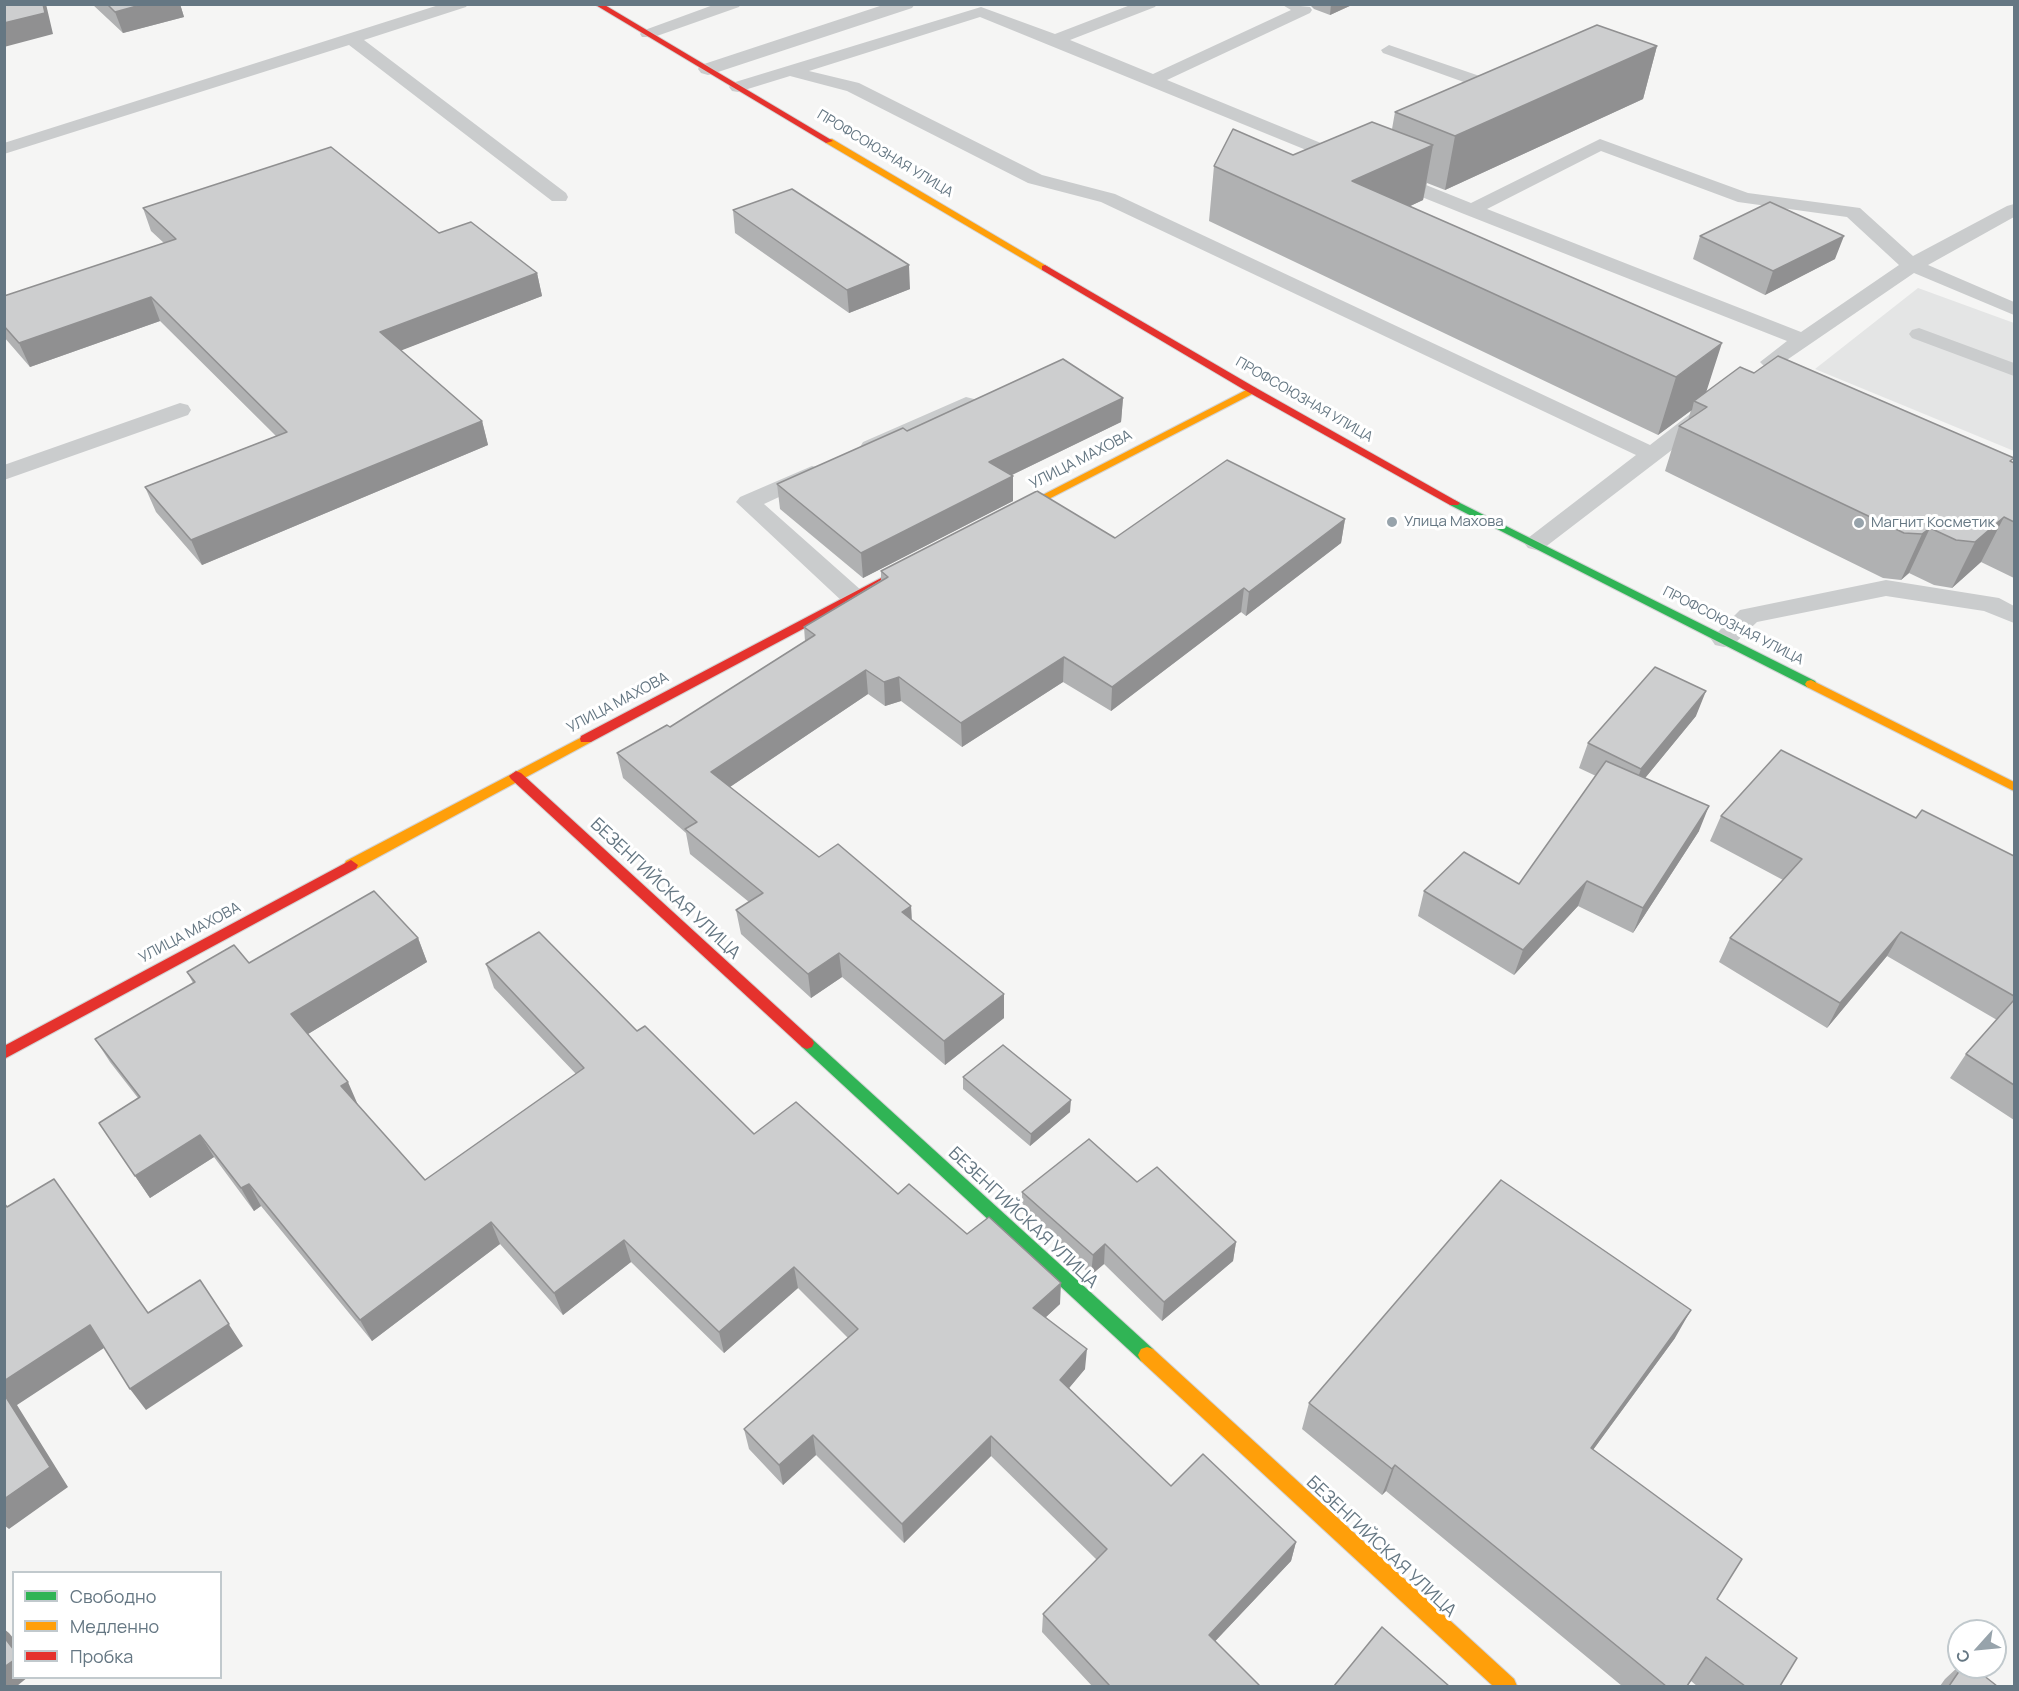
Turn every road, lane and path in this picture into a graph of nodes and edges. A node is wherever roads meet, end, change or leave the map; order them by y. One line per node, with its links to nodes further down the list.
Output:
1 (460, 4): 8 (lane)
2 (597, 4): 9 (street, ПРОФСОЮЗНАЯ УЛИЦА)
3 (733, 4): 9 (lane)
4 (906, 4): 13 (street)
5 (1149, 4): 11 (lane)
6 (1289, 4): 15 (lane)
7 (389, 10): 8 (lane)
8 (407, 22): 10 (lane)
9 (648, 34): 13 (street, ПРОФСОЮЗНАЯ УЛИЦА)
10 (352, 39): 18 (lane); 19 (lane)
11 (1055, 40): 14 (lane); 15 (lane)
12 (1389, 50): 17 (lane)
13 (708, 69): 16 (street, ПРОФСОЮЗНАЯ УЛИЦА)
14 (790, 71): 16 (lane); 35 (lane)
15 (1154, 80): 20 (lane)
16 (738, 87): 30 (street, ПРОФСОЮЗНАЯ УЛИЦА)
17 (1480, 100)
18 (4, 149)
19 (559, 197)
20 (1471, 210): 22 (lane); 25 (lane)
21 (2014, 210): 22 (lane)
22 (1912, 265): 23 (lane); 25 (lane)
23 (2014, 309)
24 (1919, 334): 27 (lane)
25 (1803, 340): 26 (lane)
26 (1771, 362): 28 (lane); 29 (lane)
27 (2014, 370)
28 (1793, 371)
29 (1753, 376)
30 (1252, 390): 38 (street, УЛИЦА МАХОВА); 39 (street, ПРОФСОЮЗНАЯ УЛИЦА)
31 (982, 397): 34 (lane)
32 (1725, 398): 35 (lane)
33 (180, 410): 37 (lane)
34 (854, 454)
35 (1651, 454): 39 (lane)
36 (833, 464): 41 (lane)
37 (4, 473)
38 (990, 526)
39 (1536, 543): 43 (street, ПРОФСОЮЗНАЯ УЛИЦА)
40 (916, 564): 41 (street, УЛИЦА МАХОВА)
41 (853, 597): 44 (street, УЛИЦА МАХОВА)
42 (2014, 615): 43 (lane)
43 (1724, 639): 45 (street, ПРОФСОЮЗНАЯ УЛИЦА)
44 (516, 776): 46 (street, УЛИЦА МАХОВА); 47 (street, БЕЗЕНГИЙСКАЯ УЛИЦА)
45 (2014, 788)
46 (4, 1053)
47 (1507, 1686)

